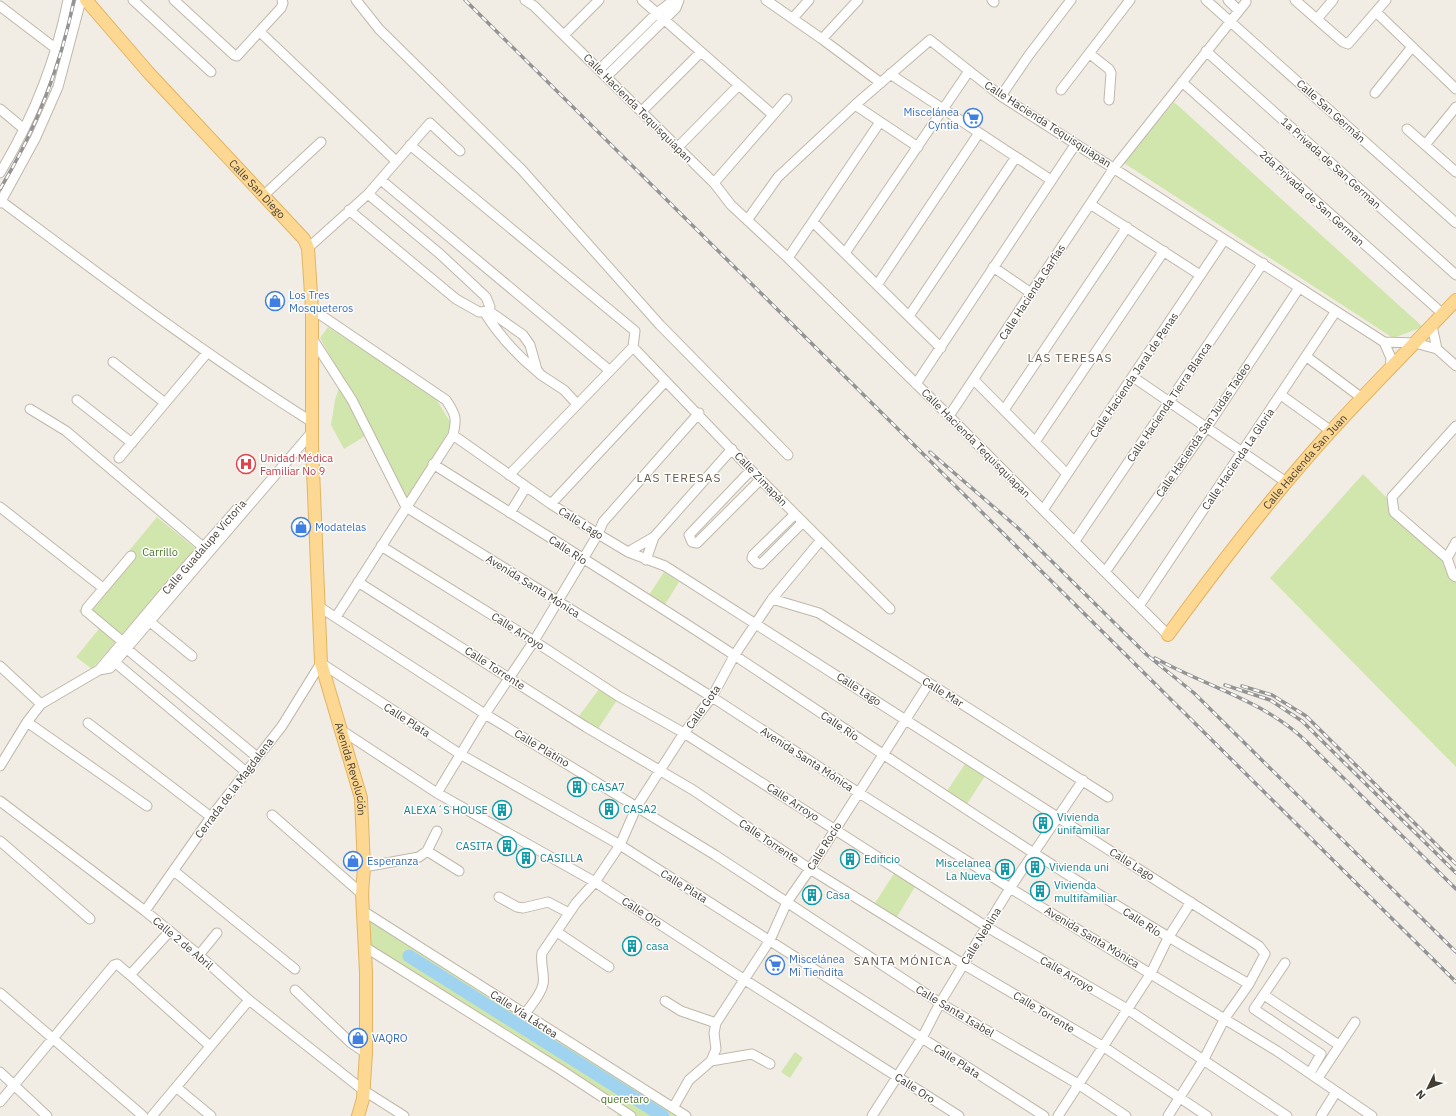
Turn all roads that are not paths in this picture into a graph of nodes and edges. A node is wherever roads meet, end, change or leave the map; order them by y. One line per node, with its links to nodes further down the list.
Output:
1 (68, 0): 34 (street)
2 (81, 0): 79 (street)
3 (86, 0): 78 (main road, Calle San Diego)
4 (133, 0): 40 (street)
5 (174, 0): 30 (street)
6 (356, 0): 141 (street)
7 (599, 0): 31 (street)
8 (642, 0): 26 (street)
9 (809, 0): 27 (street)
10 (858, 0): 32 (street)
11 (1071, 0): 49 (street)
12 (1130, 0): 37 (street)
13 (1206, 0): 29 (street, Calle San Germán)
14 (1228, 0): 24 (street)
15 (1295, 0): 28 (street)
16 (1334, 0): 28 (street)
17 (1386, 0): 25 (street)
18 (528, 1): 31 (street, Calle Hacienda Tequisquiapan)
19 (772, 1): 27 (street)
20 (283, 2): 30 (street)
21 (673, 2): 26 (street)
22 (1246, 2): 24 (street, Calle Hacienda Garfias)
23 (0, 6): 34 (street)
24 (1239, 11): 29 (street, Calle Hacienda Garfias)
25 (1376, 12): 28 (street); 33 (street)
26 (661, 16): 36 (street); 38 (street); 42 (street)
27 (793, 18): 32 (street)
28 (1317, 19)
29 (1230, 21): 35 (street, Calle Hacienda Garfias); 84 (street, Calle San Germán)
30 (260, 32): 70 (street)
31 (564, 35): 38 (street, Calle Hacienda Tequisquiapan)
32 (822, 39): 44 (street)
33 (1412, 47): 46 (street); 48 (street)
34 (55, 48): 60 (street)
35 (1206, 51): 43 (street, Calle Hacienda Garfias); 94 (street, 1a Privada de San German)
36 (700, 52): 45 (street); 56 (street)
37 (1090, 54): 47 (street); 51 (street)
38 (600, 69): 42 (street, Calle Hacienda Tequisquiapan)
39 (969, 71): 41 (street, Calle Hacienda Tequisquiapan); 49 (street, Calle Hacienda Tequisquiapan); 55 (street)
40 (210, 72)
41 (890, 74): 44 (street, Calle Hacienda Tequisquiapan); 55 (street)
42 (607, 76): 56 (street, Calle Hacienda Tequisquiapan)
43 (1182, 82): 71 (street, Calle Hacienda Garfias); 102 (street, 2da Privada de San German)
44 (881, 83): 52 (street, Calle Hacienda Tequisquiapan)
45 (738, 86): 57 (street); 66 (street)
46 (1456, 89)
47 (1061, 90)
48 (1376, 93)
49 (1001, 96): 63 (street, Calle Hacienda Tequisquiapan)
50 (787, 99): 57 (street)
51 (1109, 100)
52 (855, 105): 58 (street); 82 (street, Calle Hacienda Tequisquiapan)
53 (1456, 107): 65 (street)
54 (0, 109): 60 (street)
55 (943, 110): 61 (street); 67 (street)
56 (642, 111): 66 (street, Calle Hacienda Tequisquiapan)
57 (773, 115): 76 (street)
58 (880, 122): 67 (street); 83 (street)
59 (1407, 128): 65 (street)
60 (24, 129): 72 (street)
61 (979, 133): 69 (street); 95 (street)
62 (321, 142): 78 (street)
63 (1075, 144): 71 (street, Calle Hacienda Tequisquiapan); 75 (street)
64 (410, 145): 68 (street); 70 (street); 108 (street)
65 (1425, 145): 73 (street)
66 (678, 147): 76 (street, Calle Hacienda Tequisquiapan)
67 (918, 147): 89 (street)
68 (460, 151)
69 (1016, 157): 75 (street); 103 (street)
70 (396, 161): 74 (street)
71 (1114, 168): 80 (street, Calle Hacienda Garfias); 86 (street, Calle Hacienda Tequisquiapan)
72 (0, 172)
73 (1456, 172)
74 (381, 180): 77 (street); 115 (street)
75 (1051, 180): 92 (street)
76 (714, 183): 82 (street, Calle Hacienda Tequisquiapan)
77 (368, 194): 81 (street); 101 (street)
78 (264, 195): 87 (main road, Calle San Diego)
79 (0, 202): 111 (street)
80 (1090, 204): 85 (street); 97 (street, Calle Hacienda Garfias)
81 (349, 210): 87 (street); 101 (street)
82 (748, 219): 90 (street, Calle Hacienda Tequisquiapan)
83 (813, 222): 89 (street); 90 (street)
84 (1456, 223)
85 (1128, 227): 88 (street); 129 (street)
86 (1224, 240): 91 (street, Calle Hacienda Tequisquiapan); 93 (street, Calle Hacienda Jaral de Penas)
87 (308, 248): 99 (main road, Calle San Diego)
88 (1164, 251): 93 (street); 137 (street)
89 (845, 253): 95 (street)
90 (788, 258): 121 (street, Calle Hacienda Tequisquiapan)
91 (1263, 263): 96 (street, Calle Hacienda Tequisquiapan); 125 (street, Calle Hacienda Tierra Blanca)
92 (993, 267): 97 (street); 109 (street)
93 (1200, 275): 118 (street, Calle Hacienda Jaral de Penas)
94 (1456, 275)
95 (877, 285): 103 (street)
96 (1299, 288): 100 (street, Calle Hacienda Tequisquiapan); 134 (street, Calle Hacienda San Judas Tadeo)
97 (1031, 292): 119 (street, Calle Hacienda Garfias)
98 (1456, 300): 102 (main road, Calle Hacienda San Juan)
99 (312, 309): 105 (main road, Calle San Diego); 136 (street)
100 (1336, 311): 106 (street, Calle Hacienda Tequisquiapan); 112 (street, Calle Hacienda La Gloria)
101 (487, 312): 117 (street); 117 (street)
102 (1443, 314): 104 (main road, Calle Hacienda San Juan)
103 (908, 316): 109 (street)
104 (1432, 326): 107 (main road, Calle Hacienda San Juan); 110 (street)
105 (311, 337): 132 (main road, Calle San Diego); 152 (street)
106 (1384, 342): 107 (street); 116 (street)
107 (1415, 343): 110 (street); 116 (main road, Calle Hacienda San Juan)
108 (633, 347): 115 (street); 120 (street, Calle Zimapán)
109 (941, 348): 121 (street)
110 (1437, 349): 114 (street)
111 (208, 353): 126 (street); 132 (street)
112 (1307, 357): 122 (street, Calle Hacienda La Gloria); 123 (street)
113 (112, 362): 126 (street)
114 (1456, 366)
115 (609, 370): 127 (street)
116 (1390, 370): 123 (main road, Calle Hacienda San Juan)
117 (539, 372): 127 (street)
118 (1133, 377): 125 (street); 145 (street, Calle Hacienda Jaral de Penas)
119 (974, 380): 129 (street); 131 (street, Calle Hacienda Garfias)
120 (666, 382): 130 (street, Calle Zimapán); 150 (street)
121 (916, 384): 131 (street, Calle Hacienda Tequisquiapan)
122 (1281, 395): 135 (street); 140 (street, Calle Hacienda La Gloria)
123 (1362, 398): 135 (main road, Calle Hacienda San Juan)
124 (77, 400): 138 (street)
125 (1170, 401): 134 (street); 160 (street, Calle Hacienda Tierra Blanca)
126 (165, 403): 138 (street)
127 (577, 404): 146 (street)
128 (30, 409): 163 (street)
129 (1004, 410): 137 (street)
130 (699, 413): 139 (street, Calle Zimapán); 157 (street)
131 (949, 416): 153 (street, Calle Hacienda Tequisquiapan)
132 (312, 426): 163 (street, Calle Guadalupe Victoria); 175 (main road, Avenida Revolución); 179 (street, Calle Guadalupe Victoria)
133 (1456, 426): 166 (street)
134 (1207, 427): 140 (street); 169 (street, Calle Hacienda San Judas Tadeo)
135 (1331, 431): 148 (main road, Calle Hacienda San Juan)
136 (453, 435): 143 (street); 146 (street, Calle Lago)
137 (1035, 442): 145 (street)
138 (132, 443): 142 (street)
139 (732, 449): 144 (street, Calle Zimapán); 158 (street)
140 (1243, 451): 148 (street); 176 (street, Calle Hacienda La Gloria)
141 (788, 455)
142 (119, 458)
143 (433, 464): 152 (street); 154 (street, Calle Río)
144 (751, 470): 147 (street, Calle Zimapán); 147 (street)
145 (1066, 474): 153 (street, Calle Hacienda Jaral de Penas)
146 (509, 475): 149 (street, Calle Lago)
147 (760, 479): 155 (street, Calle Zimapán)
148 (1286, 482): 181 (main road, Calle Hacienda San Juan)
149 (526, 487): 150 (street, Calle Lago); 154 (street)
150 (551, 504): 157 (street, Calle Lago)
151 (0, 507): 172 (street)
152 (406, 507): 162 (street); 174 (street, Avenida Santa Mónica)
153 (1043, 510): 160 (street, Calle Hacienda Tequisquiapan)
154 (510, 512): 167 (street, Calle Río)
155 (795, 514): 156 (street, Calle Zimapán); 156 (street)
156 (803, 522): 159 (street, Calle Zimapán)
157 (598, 534): 164 (street, Calle Lago); 167 (street)
158 (654, 537): 164 (street); 168 (street)
159 (821, 540): 173 (street, Calle Gota); 177 (street, Calle Zimapán)
160 (1075, 542): 169 (street, Calle Hacienda Tequisquiapan)
161 (1456, 542): 166 (street)
162 (381, 546): 171 (street); 182 (street, Calle Arroyo)
163 (203, 547): 183 (street, Calle Guadalupe Victoria)
164 (628, 552): 168 (street, Calle Lago)
165 (131, 556): 172 (street)
166 (1447, 558): 170 (street)
167 (583, 559): 174 (street); 185 (street, Calle Río)
168 (646, 560): 180 (street, Calle Lago)
169 (1105, 572): 176 (street, Calle Hacienda Tequisquiapan)
170 (1456, 577)
171 (358, 582): 178 (street); 189 (street, Calle Torrente)
172 (103, 588): 183 (street)
173 (772, 599): 180 (street, Calle Gota); 190 (street, Calle Mar)
174 (557, 601): 182 (street); 191 (street, Avenida Santa Mónica)
175 (318, 606): 178 (street, Calle Platino); 187 (main road, Avenida Revolución)
176 (1139, 606): 181 (street, Calle Hacienda Tequisquiapan)
177 (890, 609)
178 (336, 617): 193 (street, Calle Platino)
179 (149, 621): 183 (street, Calle Guadalupe Victoria); 184 (street)
180 (756, 623): 185 (street, Calle Gota); 194 (street, Calle Lago)
181 (1168, 635)
182 (534, 641): 189 (street); 198 (street, Calle Arroyo)
183 (125, 645): 186 (street, Calle Guadalupe Victoria); 201 (street)
184 (192, 656)
185 (734, 656): 191 (street, Calle Gota); 200 (street, Calle Río)
186 (112, 660): 192 (street, Calle Guadalupe Victoria); 204 (street)
187 (321, 663): 197 (main road, Avenida Revolución); 199 (street, Calle Plata); 201 (street, Cerrada de la Magdalena)
188 (0, 666): 192 (street)
189 (510, 678): 193 (street); 203 (street, Calle Torrente)
190 (929, 683): 194 (street, Calle Rocío); 205 (street, Calle Mar)
191 (712, 697): 198 (street, Calle Gota); 207 (street, Avenida Santa Mónica)
192 (40, 704): 195 (street, Calle Guadalupe Victoria)
193 (485, 714): 199 (street); 211 (street, Calle Platino)
194 (906, 720): 200 (street, Calle Rocío); 214 (street, Calle Lago)
195 (27, 722): 202 (street, Calle Guadalupe Victoria); 210 (street)
196 (88, 723): 213 (street)
197 (341, 730): 206 (street, Calle Oro); 221 (main road, Avenida Revolución)
198 (684, 733): 203 (street, Calle Gota); 215 (street, Calle Arroyo)
199 (460, 754): 206 (street); 218 (street, Calle Plata)
200 (883, 755): 207 (street, Calle Rocío); 220 (street, Calle Río)
201 (257, 757): 204 (street, Cerrada de la Magdalena)
202 (0, 766)
203 (661, 770): 211 (street, Calle Gota); 222 (street, Calle Torrente)
204 (245, 771): 213 (street, Cerrada de la Magdalena)
205 (1082, 780): 208 (street, Calle Mar); 214 (street, Calle Neblina)
206 (437, 793): 225 (street, Calle Oro)
207 (859, 793): 215 (street, Calle Rocío); 226 (street, Avenida Santa Mónica)
208 (1108, 797)
209 (0, 801): 231 (street, Calle 2 de Abril)
210 (147, 806)
211 (637, 806): 218 (street, Calle Gota); 229 (street, Calle Platino)
212 (272, 815): 227 (street)
213 (211, 817): 223 (street, Cerrada de la Magdalena)
214 (1058, 817): 220 (street, Calle Neblina); 230 (street, Calle Lago)
215 (835, 829): 222 (street, Calle Rocío); 235 (street, Calle Arroyo)
216 (437, 831): 219 (street)
217 (0, 841): 234 (street)
218 (620, 845): 225 (street, Calle Gota); 240 (street, Calle Plata)
219 (428, 851): 221 (street); 224 (street)
220 (1033, 852): 226 (street, Calle Neblina); 239 (street, Calle Río)
221 (364, 867): 227 (main road, Avenida Revolución)
222 (810, 869): 229 (street, Calle Rocío); 244 (street, Calle Torrente)
223 (174, 871): 231 (street, Cerrada de la Magdalena); 246 (street)
224 (459, 871)
225 (595, 882): 233 (street, Calle Gota); 249 (street, Calle Oro)
226 (1010, 888): 235 (street, Calle Neblina); 247 (street, Avenida Santa Mónica)
227 (362, 894): 232 (main road, Avenida Revolución)
228 (499, 897): 233 (street)
229 (787, 902): 240 (street, Calle Rocío); 256 (street, Calle Santa Isabel)
230 (1192, 902): 239 (street); 250 (street, Calle Lago)
231 (145, 911): 236 (street, Calle 2 de Abril)
232 (363, 911): 241 (main road, Avenida Revolución); 258 (street, Calle Vía Láctea)
233 (569, 913): 237 (street, Calle Gota)
234 (90, 919)
235 (987, 927): 244 (street, Calle Neblina); 257 (street, Calle Arroyo)
236 (170, 931): 242 (street, Calle 2 de Abril); 248 (street)
237 (557, 932): 245 (street); 258 (street, Calle Gota)
238 (216, 933): 242 (street)
239 (1168, 938): 247 (street); 250 (street, Calle Río)
240 (770, 940): 249 (street, Calle Rocío); 263 (street, Calle Plata)
241 (365, 947): 267 (main road, Avenida Revolución); 289 (street)
242 (199, 955): 254 (street, Calle 2 de Abril)
243 (1285, 963): 253 (street)
244 (963, 964): 256 (street, Calle Neblina); 266 (street, Calle Torrente)
245 (609, 967)
246 (295, 969)
247 (1151, 973): 257 (street); 259 (street, Avenida Santa Mónica)
248 (130, 975): 262 (street); 265 (street)
249 (745, 980): 261 (street, Calle Rocío); 273 (street, Calle Oro)
250 (1249, 984): 259 (street)
251 (295, 990): 267 (street)
252 (0, 993): 262 (street)
253 (1264, 995): 264 (street); 272 (street)
254 (249, 1000): 265 (street); 278 (street, Calle 2 de Abril)
255 (665, 1001): 261 (street)
256 (940, 1003): 263 (street, Calle Neblina); 275 (street, Calle Santa Isabel)
257 (1127, 1009): 266 (street); 268 (street, Calle Arroyo)
258 (524, 1014): 282 (street, Calle Vía Láctea)
259 (1225, 1018): 268 (street); 272 (street, Avenida Santa Mónica)
260 (1355, 1022): 264 (street)
261 (715, 1028): 269 (street)
262 (52, 1037): 276 (street); 284 (street)
263 (922, 1038): 273 (street, Calle Neblina); 293 (street, Calle Plata)
264 (1339, 1045): 274 (street)
265 (210, 1046): 277 (street)
266 (1104, 1047): 275 (street); 280 (street, Calle Torrente)
267 (366, 1053): 278 (main road, Avenida Revolución)
268 (1204, 1059): 280 (street); 298 (street, Calle Arroyo)
269 (711, 1061): 270 (street); 282 (street)
270 (770, 1064)
271 (0, 1072): 276 (street)
272 (1310, 1073): 274 (street, Avenida Santa Mónica)
273 (897, 1076): 291 (street, Calle Neblina); 292 (street, Calle Oro)
274 (1318, 1078): 279 (street, Avenida Santa Mónica)
275 (1078, 1084): 294 (street); 295 (street, Calle Santa Isabel)
276 (15, 1085): 281 (street); 283 (street)
277 (176, 1087): 285 (street); 286 (street)
278 (364, 1090): 287 (main road, Avenida Revolución); 288 (street, Calle 2 de Abril)
279 (1336, 1092): 299 (street); 300 (street, Avenida Santa Mónica)
280 (1180, 1098): 296 (street); 297 (street, Calle Torrente)
281 (0, 1102)
282 (672, 1108): 290 (street, Calle Vía Láctea)
283 (46, 1116)
284 (143, 1116)
285 (152, 1116)
286 (211, 1116)
287 (358, 1116)
288 (404, 1116)
289 (631, 1116)
290 (686, 1116)
291 (872, 1116)
292 (959, 1116)
293 (1044, 1116)
294 (1058, 1116)
295 (1126, 1116)
296 (1168, 1116)
297 (1207, 1116)
298 (1287, 1116)
299 (1320, 1116)
300 (1372, 1116)

